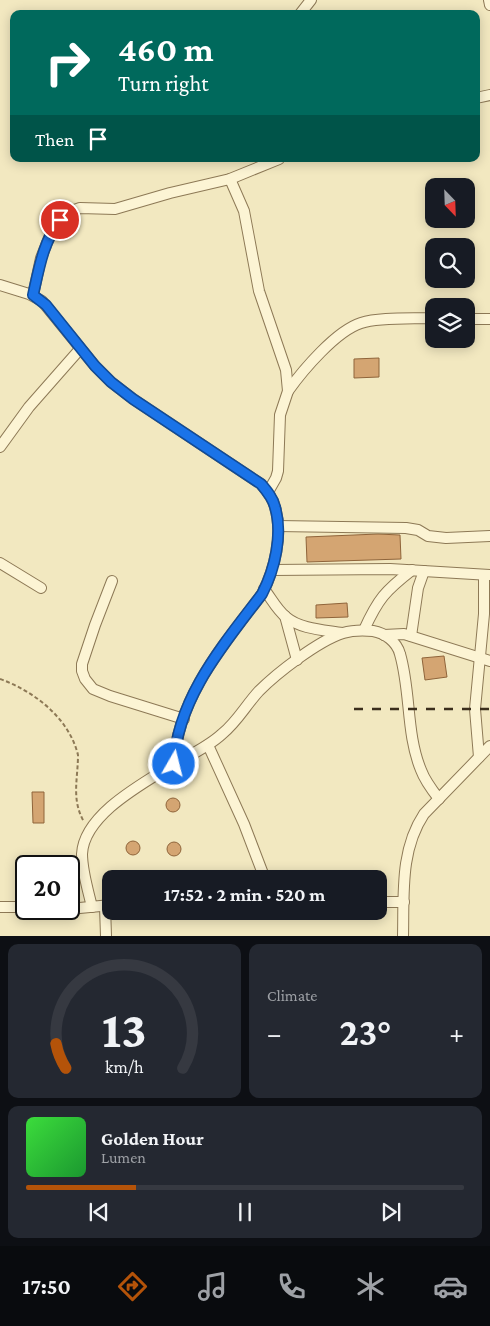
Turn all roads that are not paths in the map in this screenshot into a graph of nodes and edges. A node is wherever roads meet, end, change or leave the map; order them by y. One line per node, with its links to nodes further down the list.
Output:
1 (311, 0): 4 (lane)
2 (489, 0): 3 (lane)
3 (490, 5)
4 (303, 10)
5 (272, 162): 6 (lane)
6 (230, 179): 8 (lane); 13 (lane)
7 (0, 286): 8 (lane)
8 (33, 295): 12 (lane)
9 (425, 318): 13 (lane)
10 (475, 319): 11 (lane)
11 (490, 319)
12 (80, 349): 14 (lane); 15 (lane)
13 (288, 390): 15 (lane)
14 (0, 447)
15 (268, 492): 16 (lane)
16 (278, 526): 17 (lane); 19 (lane)
17 (490, 536)
18 (0, 563): 24 (lane)
19 (272, 570): 20 (lane); 25 (lane)
20 (412, 570): 21 (lane); 27 (lane)
21 (424, 571): 22 (lane); 30 (lane)
22 (487, 575): 32 (lane)
23 (112, 581): 33 (lane)
24 (41, 588)
25 (264, 589): 26 (lane); 33 (lane)
26 (285, 616): 28 (lane); 31 (lane)
27 (364, 630): 28 (lane); 29 (lane)
28 (343, 633): 31 (lane)
29 (384, 634): 30 (lane); 38 (lane)
30 (411, 636): 32 (lane)
31 (297, 660): 34 (lane)
32 (485, 660): 36 (lane)
33 (184, 719): 37 (lane)
34 (208, 745): 37 (lane); 39 (lane)
35 (490, 746): 36 (lane)
36 (479, 758): 38 (lane)
37 (174, 764): 45 (lane)
38 (439, 799): 41 (lane)
39 (262, 870)
40 (387, 902): 41 (lane)
41 (404, 902): 49 (lane)
42 (102, 906): 45 (lane)
43 (0, 907): 44 (lane)
44 (15, 907)
45 (92, 907): 46 (lane)
46 (80, 908)
47 (107, 920): 48 (lane)
48 (106, 936)
49 (403, 936)

